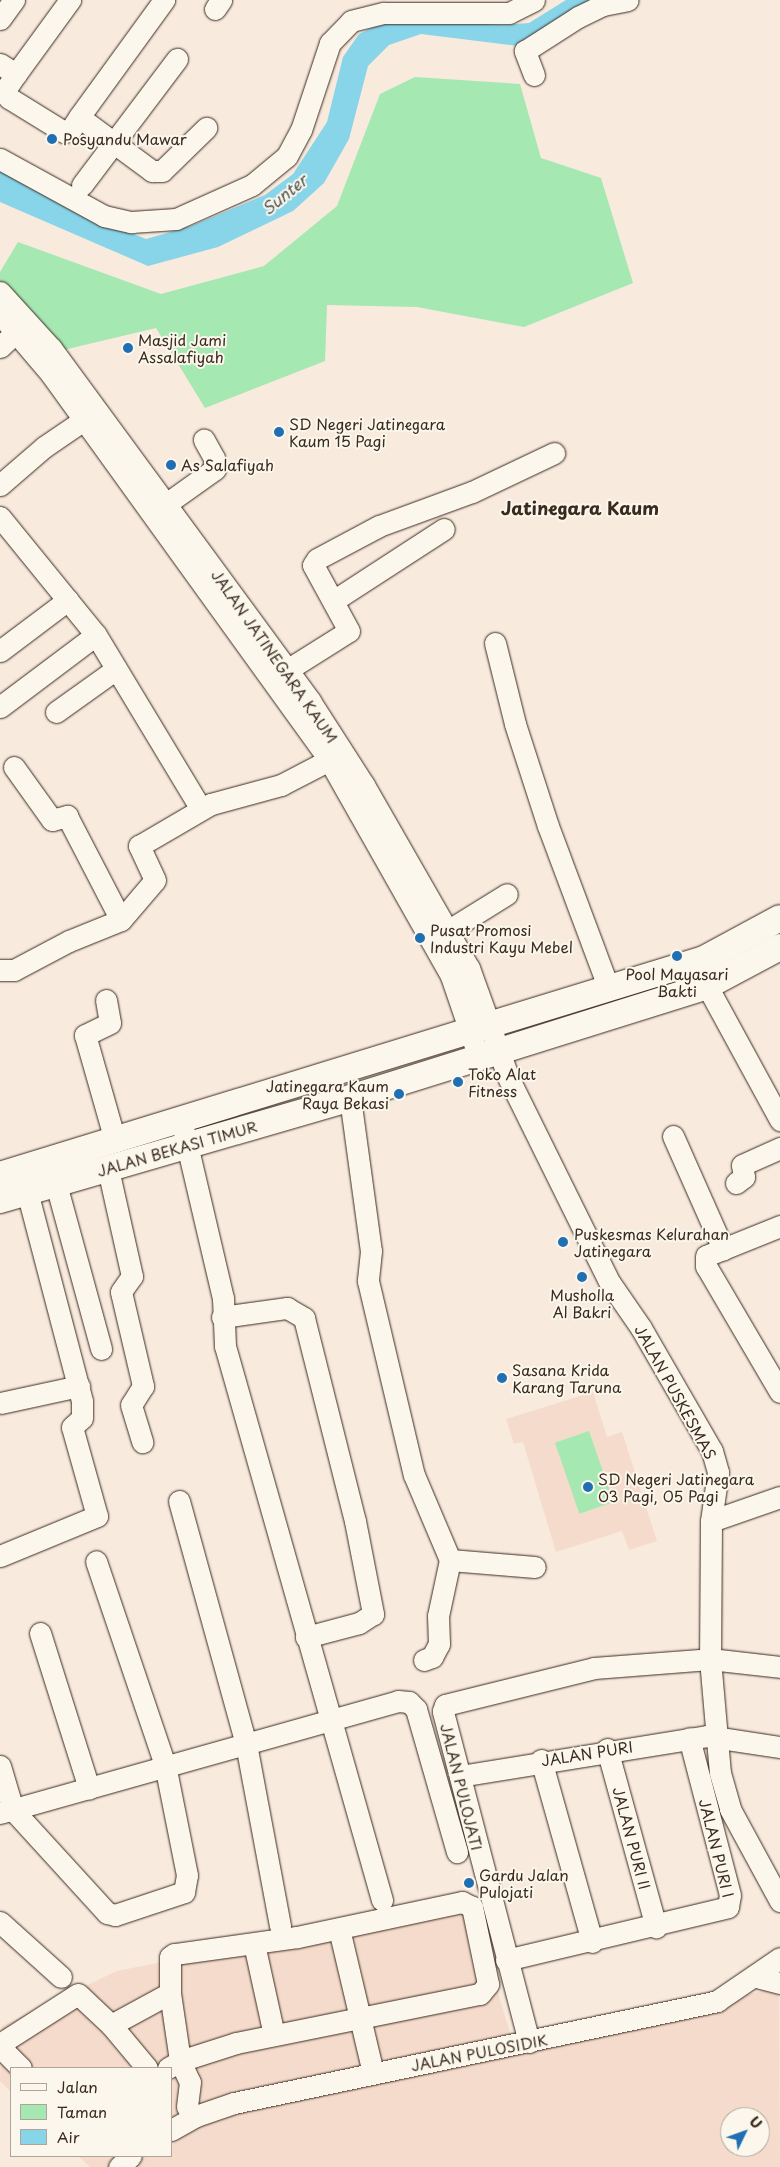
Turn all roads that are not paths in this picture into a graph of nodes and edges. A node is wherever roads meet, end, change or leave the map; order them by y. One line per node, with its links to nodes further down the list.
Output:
1 (14, 0): 6 (street)
2 (70, 0): 8 (street)
3 (164, 0): 10 (street)
4 (534, 0): 13 (street)
5 (628, 0): 9 (street)
6 (0, 19)
7 (177, 58): 12 (street)
8 (8, 69): 10 (street)
9 (534, 75)
10 (79, 117): 12 (street)
11 (206, 128): 12 (street)
12 (115, 142): 14 (street)
13 (0, 159)
14 (82, 185)
15 (0, 292): 23 (street, JALAN JATINEGARA KAUM)
16 (0, 314): 17 (street, JALAN JATINEGARA KAUM)
17 (16, 332): 18 (street); 19 (street, JALAN JATINEGARA KAUM)
18 (0, 347)
19 (85, 420): 22 (street); 35 (street, JALAN JATINEGARA KAUM)
20 (204, 440): 23 (street)
21 (554, 453): 27 (street)
22 (0, 485)
23 (166, 504): 32 (street, JALAN JATINEGARA KAUM)
24 (0, 517): 26 (street)
25 (444, 529): 27 (street)
26 (68, 600): 28 (street); 30 (street)
27 (334, 601): 32 (street)
28 (96, 634): 31 (street); 33 (street)
29 (495, 643): 46 (street)
30 (0, 651)
31 (116, 669): 34 (street); 38 (street)
32 (287, 670): 37 (street, JALAN JATINEGARA KAUM)
33 (0, 707)
34 (56, 712)
35 (329, 760): 37 (street, JALAN JATINEGARA KAUM); 38 (street)
36 (14, 767): 41 (street)
37 (357, 790): 42 (street, JALAN JATINEGARA KAUM); 48 (street, JALAN JATINEGARA KAUM)
38 (201, 810): 41 (street)
39 (507, 894): 42 (street)
40 (780, 918): 46 (main road, JALAN BEKASI TIMUR)
41 (121, 920): 44 (street)
42 (449, 930): 48 (street, JALAN JATINEGARA KAUM)
43 (780, 947): 45 (main road, JALAN BEKASI TIMUR)
44 (0, 970)
45 (707, 986): 49 (main road, JALAN BEKASI TIMUR); 52 (street)
46 (609, 989): 48 (main road, JALAN BEKASI TIMUR)
47 (106, 1000): 54 (street)
48 (481, 1030): 49 (street, JALAN JATINEGARA KAUM); 51 (main road, JALAN BEKASI TIMUR)
49 (488, 1055): 50 (main road, JALAN BEKASI TIMUR); 73 (street, JALAN PUSKESMAS)
50 (350, 1098): 55 (main road, JALAN BEKASI TIMUR); 75 (street)
51 (181, 1120): 54 (main road, JALAN BEKASI TIMUR); 55 (street)
52 (780, 1120)
53 (673, 1136): 64 (street)
54 (115, 1140): 58 (main road, JALAN BEKASI TIMUR)
55 (179, 1148): 57 (main road, JALAN BEKASI TIMUR); 65 (street)
56 (780, 1148): 59 (street)
57 (108, 1169): 60 (main road, JALAN BEKASI TIMUR); 70 (street)
58 (0, 1175)
59 (736, 1183)
60 (56, 1184): 61 (main road, JALAN BEKASI TIMUR); 66 (street)
61 (27, 1192): 62 (main road, JALAN BEKASI TIMUR); 68 (street)
62 (0, 1200)
63 (780, 1226): 64 (street)
64 (723, 1249): 67 (street)
65 (222, 1317): 79 (street); 79 (street)
66 (101, 1349)
67 (777, 1380)
68 (78, 1386): 69 (street); 74 (street)
69 (0, 1403)
70 (142, 1442)
71 (780, 1497): 73 (street)
72 (179, 1501): 86 (street)
73 (711, 1521): 80 (street, JALAN PUSKESMAS)
74 (0, 1556)
75 (450, 1560): 77 (street); 81 (street)
76 (96, 1561): 90 (street)
77 (534, 1567)
78 (40, 1633): 93 (street)
79 (306, 1637): 83 (street)
80 (710, 1659): 82 (street); 84 (street, JALAN PUSKESMAS); 92 (street, JALAN PULOJATI)
81 (424, 1660)
82 (780, 1667)
83 (329, 1720): 86 (street); 95 (street); 96 (street)
84 (714, 1736): 85 (street, JALAN PURI); 87 (street); 97 (street, JALAN PUSKESMAS)
85 (689, 1738): 88 (street, JALAN PURI); 100 (street, JALAN PURI I)
86 (246, 1744): 90 (street); 99 (street)
87 (780, 1747)
88 (607, 1749): 89 (street, JALAN PURI); 100 (street, JALAN PURI II)
89 (541, 1760): 92 (street, JALAN PURI); 102 (street)
90 (165, 1765): 93 (street); 94 (street)
91 (0, 1766): 94 (street)
92 (460, 1776): 105 (street, JALAN PULOJATI)
93 (89, 1788): 94 (street)
94 (6, 1811)
95 (456, 1852)
96 (382, 1900)
97 (780, 1901)
98 (0, 1922): 106 (street)
99 (280, 1926)
100 (656, 1927): 102 (street, JALAN PURI I)
101 (339, 1929): 103 (street); 110 (street); 110 (street)
102 (592, 1942): 105 (street, JALAN PURI I)
103 (254, 1944): 109 (street); 112 (street)
104 (780, 1958): 107 (street, JALAN PULOSIDIK)
105 (506, 1960): 113 (street, JALAN PULOJATI)
106 (61, 1977)
107 (757, 1977): 108 (street); 113 (street, JALAN PULOSIDIK)
108 (780, 1983)
109 (170, 1993): 111 (street); 114 (street)
110 (360, 2018): 112 (street); 117 (street)
111 (111, 2025): 115 (street); 116 (street)
112 (274, 2036): 114 (street)
113 (530, 2042): 117 (street, JALAN PULOSIDIK)
114 (174, 2064): 118 (street)
115 (20, 2067)
116 (146, 2067)
117 (373, 2073): 118 (street, JALAN PULOSIDIK)
118 (184, 2106): 119 (street, JALAN PULOSIDIK)
119 (172, 2128)
120 (130, 2157): 121 (street)
121 (119, 2167)

